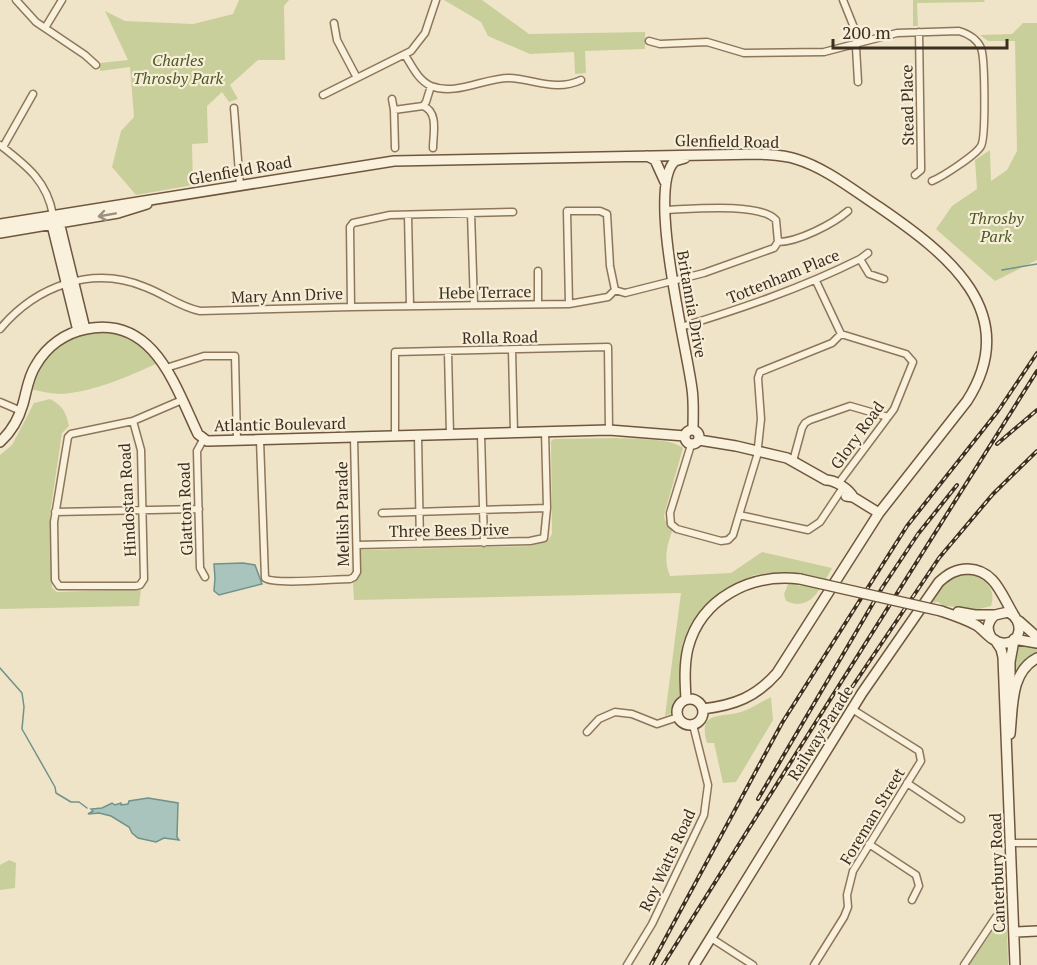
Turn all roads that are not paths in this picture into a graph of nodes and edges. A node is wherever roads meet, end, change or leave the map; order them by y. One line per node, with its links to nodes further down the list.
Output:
1 (16, 0): 6 (street)
2 (62, 0): 6 (street)
3 (436, 0): 10 (street)
4 (843, 0): 9 (street)
5 (334, 23): 12 (street)
6 (45, 28): 11 (street)
7 (919, 32): 9 (street); 27 (street, Stead Place); 28 (street)
8 (649, 41): 9 (street)
9 (857, 44): 14 (street)
10 (405, 55): 12 (street); 15 (street)
11 (96, 65)
12 (357, 78): 17 (street)
13 (581, 80): 15 (street)
14 (858, 82)
15 (431, 86): 19 (street)
16 (33, 94): 22 (street)
17 (323, 95)
18 (392, 99): 21 (street)
19 (423, 106): 21 (street); 24 (street)
20 (234, 108): 30 (street)
21 (394, 110): 23 (street)
22 (2, 146): 36 (street)
23 (394, 148)
24 (434, 148)
25 (712, 154): 26 (main road, Glenfield Road); 29 (main road); 90 (main road, Glenfield Road)
26 (645, 155): 29 (main road, Britannia Drive); 30 (main road, Glenfield Road)
27 (915, 175)
28 (932, 181)
29 (665, 182): 31 (main road, Britannia Drive)
30 (240, 186): 36 (main road, Glenfield Road)
31 (666, 210): 39 (street); 44 (main road, Britannia Drive)
32 (848, 211): 39 (street)
33 (513, 212): 34 (street, Mary Ann Drive)
34 (471, 213): 35 (street, Mary Ann Drive); 50 (street)
35 (408, 215): 51 (street); 52 (street, Mary Ann Drive)
36 (55, 221): 37 (main road, Glenfield Road); 38 (main road, Glenfield Road); 46 (main road)
37 (0, 224)
38 (0, 233)
39 (778, 242): 44 (street)
40 (868, 253): 41 (street, Tottenham Place)
41 (860, 259): 43 (street, Tottenham Place); 45 (street, Tottenham Place)
42 (538, 271): 48 (street)
43 (884, 279)
44 (672, 281): 47 (street); 53 (main road, Britannia Drive)
45 (816, 281): 53 (street, Tottenham Place); 56 (street)
46 (70, 282): 52 (street, Mary Ann Drive); 54 (street, Mary Ann Drive); 55 (main road)
47 (615, 290): 49 (street, Hebe Terrace); 49 (street)
48 (538, 304): 49 (street, Hebe Terrace); 50 (street, Hebe Terrace)
49 (569, 304)
50 (474, 305): 51 (street, Hebe Terrace)
51 (410, 306): 52 (street, Hebe Terrace)
52 (351, 307)
53 (681, 327): 66 (main road, Britannia Drive)
54 (0, 329)
55 (81, 330): 59 (main road, Atlantic Boulevard); 62 (main road, Atlantic Boulevard)
56 (841, 334): 63 (street, Glory Road); 80 (street)
57 (512, 350): 58 (street, Rolla Road); 65 (street, Rolla Road); 68 (street)
58 (448, 352): 70 (street); 71 (street, Rolla Road)
59 (166, 368): 60 (main road, Atlantic Boulevard); 77 (street)
60 (182, 400): 64 (street); 75 (main road, Atlantic Boulevard)
61 (0, 402): 62 (street)
62 (21, 411): 78 (main road, Atlantic Boulevard)
63 (888, 417): 81 (street); 82 (street, Glory Road)
64 (133, 421): 85 (street, Hindostan Road); 87 (street)
65 (609, 430): 67 (main road, Atlantic Boulevard); 73 (main road, Atlantic Boulevard)
66 (693, 430): 73 (main road); 79 (main road)
67 (545, 431): 68 (main road, Atlantic Boulevard); 83 (street)
68 (514, 433): 69 (main road, Atlantic Boulevard)
69 (481, 434): 70 (main road, Atlantic Boulevard); 86 (street)
70 (450, 435): 72 (main road, Atlantic Boulevard)
71 (395, 436): 72 (main road, Atlantic Boulevard); 74 (main road, Atlantic Boulevard)
72 (418, 436): 88 (street)
73 (685, 436): 79 (main road)
74 (354, 437): 76 (main road, Atlantic Boulevard); 94 (street, Mellish Parade)
75 (203, 440): 77 (main road, Atlantic Boulevard); 84 (street, Glatton Road)
76 (260, 440): 77 (main road, Atlantic Boulevard); 94 (street, Mellish Parade)
77 (237, 441)
78 (0, 442)
79 (695, 442): 80 (main road); 91 (street)
80 (757, 451): 81 (main road); 91 (street)
81 (793, 461): 82 (main road)
82 (839, 488): 90 (main road); 91 (street, Glory Road)
83 (547, 508): 86 (street); 92 (street, Three Bees Drive)
84 (199, 509): 85 (street); 95 (street, Glatton Road)
85 (142, 510): 87 (street); 87 (street, Hindostan Road)
86 (484, 510): 88 (street); 92 (street)
87 (56, 512)
88 (419, 512): 89 (street); 93 (street)
89 (382, 513)
90 (879, 513): 106 (main road, Glenfield Road)
91 (739, 515)
92 (484, 543): 93 (street, Three Bees Drive)
93 (420, 544): 94 (street, Three Bees Drive)
94 (357, 545)
95 (205, 577)
96 (999, 589): 98 (main road); 99 (main road, Railway Parade); 107 (main road, Railway Parade)
97 (942, 611): 98 (main road); 101 (main road); 105 (main road, bridge)
98 (995, 614): 99 (main road); 101 (main road)
99 (1016, 618): 100 (main road); 102 (main road)
100 (1037, 637)
101 (993, 639): 102 (main road); 112 (main road, Canterbury Road)
102 (1014, 639): 103 (main road); 111 (main road, Canterbury Road)
103 (1037, 643)
104 (1037, 658): 111 (main road)
105 (686, 699): 106 (main road); 108 (main road)
106 (703, 709): 109 (main road)
107 (852, 709): 113 (street, Foreman Street); 122 (main road, Railway Parade)
108 (678, 717): 109 (main road); 110 (street)
109 (693, 724): 123 (street, Roy Watts Road)
110 (587, 732)
111 (1010, 734): 112 (main road, Canterbury Road)
112 (1009, 780): 115 (main road, Canterbury Road)
113 (906, 783): 114 (street); 117 (street, Foreman Street)
114 (961, 819)
115 (1012, 843): 116 (street); 121 (main road, Canterbury Road)
116 (1037, 843)
117 (869, 844): 118 (street); 126 (street, Foreman Street)
118 (912, 900)
119 (996, 917): 127 (street)
120 (1037, 931): 121 (main road)
121 (1014, 932): 128 (main road, Canterbury Road)
122 (711, 938): 124 (main road, Railway Parade); 125 (street)
123 (627, 965)
124 (694, 965)
125 (753, 965)
126 (814, 965)
127 (964, 965)
128 (1015, 965)

